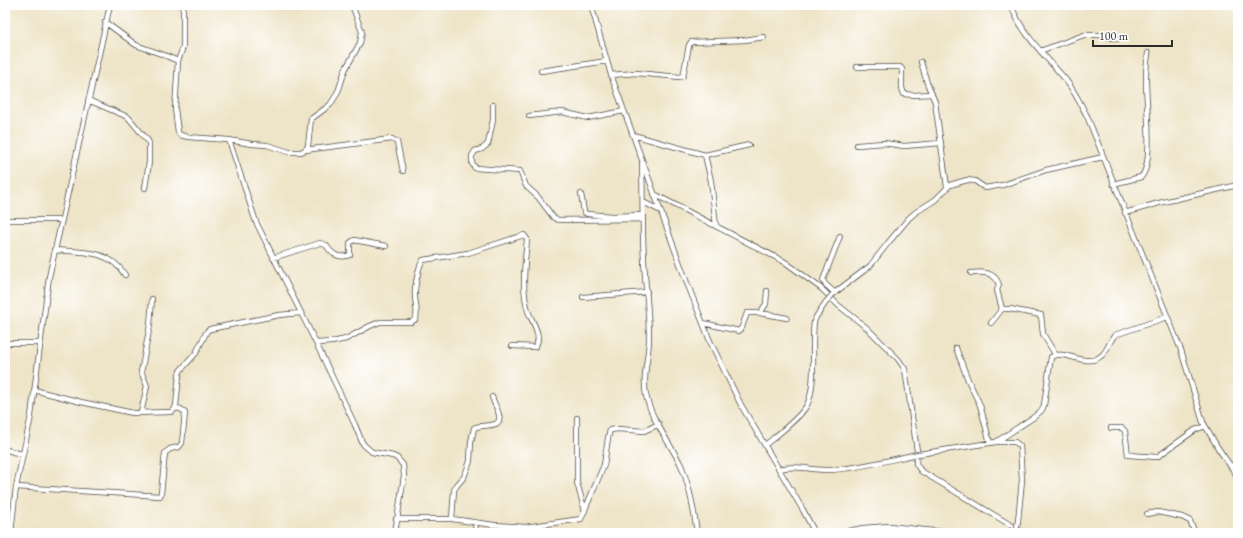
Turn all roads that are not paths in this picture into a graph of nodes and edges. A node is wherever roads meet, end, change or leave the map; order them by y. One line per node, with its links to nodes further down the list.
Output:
1 (110, 5): 6 (street)
2 (183, 5): 11 (street)
3 (352, 5): 27 (street)
4 (591, 5): 12 (street)
5 (1011, 5): 9 (street)
6 (105, 22): 11 (street); 18 (street)
7 (764, 37): 16 (street)
8 (1118, 39): 9 (street)
9 (1040, 51): 30 (street)
10 (1148, 53): 32 (street)
11 (178, 61): 23 (street)
12 (607, 61): 15 (street); 16 (street)
13 (921, 62): 17 (street)
14 (857, 67): 17 (street)
15 (542, 71)
16 (611, 75): 20 (street)
17 (932, 94): 24 (street)
18 (88, 100): 35 (street); 43 (street)
19 (494, 105): 41 (street)
20 (624, 111): 21 (street); 22 (street)
21 (529, 116)
22 (633, 135): 28 (street); 29 (street)
23 (229, 140): 27 (street); 48 (street)
24 (941, 143): 26 (street); 34 (street)
25 (749, 145): 28 (street)
26 (857, 145)
27 (305, 150): 31 (street)
28 (705, 155): 44 (street)
29 (642, 156): 37 (street); 38 (street)
30 (1103, 156): 32 (street); 34 (street)
31 (402, 171)
32 (1113, 184): 40 (street)
33 (1238, 185): 40 (street)
34 (947, 187): 53 (street)
35 (145, 188)
36 (580, 194): 41 (street)
37 (654, 194): 39 (street); 44 (street)
38 (643, 202): 39 (street); 41 (street)
39 (660, 210): 62 (street)
40 (1125, 213): 59 (street)
41 (643, 217): 52 (street)
42 (5, 220): 43 (street)
43 (61, 220): 47 (street)
44 (716, 226): 101 (street)
45 (840, 236): 53 (street)
46 (386, 246): 48 (street)
47 (54, 250): 50 (street); 64 (street)
48 (273, 258): 57 (street)
49 (971, 273): 56 (street)
50 (125, 275)
51 (767, 291): 58 (street)
52 (647, 292): 54 (street); 74 (street)
53 (834, 294): 78 (street, bridge)
54 (583, 297)
55 (152, 299): 72 (street)
56 (1002, 309): 61 (street); 68 (street)
57 (301, 313): 65 (street); 71 (street)
58 (760, 313): 60 (street); 62 (street)
59 (1167, 317): 68 (street); 75 (street)
60 (788, 318)
61 (991, 322)
62 (703, 323): 78 (street)
63 (5, 343): 64 (street)
64 (39, 343): 69 (street)
65 (316, 343): 66 (street); 88 (street)
66 (512, 346)
67 (956, 348): 77 (street)
68 (1055, 354): 77 (street)
69 (34, 390): 72 (street); 80 (street)
70 (492, 396): 89 (street)
71 (175, 408): 72 (street); 85 (street)
72 (141, 413)
73 (577, 418): 86 (street)
74 (659, 424): 86 (street); 96 (street)
75 (1205, 426): 76 (street); 82 (street)
76 (1111, 428)
77 (993, 442): 83 (street, bridge); 100 (street, bridge)
78 (765, 445): 83 (street)
79 (5, 449): 80 (street)
80 (23, 454): 85 (street)
81 (1238, 462): 82 (street)
82 (1231, 466): 84 (street)
83 (779, 468): 97 (street)
84 (1238, 477)
85 (16, 487): 93 (street)
86 (584, 511): 90 (street)
87 (1147, 514): 102 (street)
88 (396, 519): 89 (street); 94 (street)
89 (452, 519): 90 (street)
90 (475, 522): 95 (street)
91 (1238, 529): 103 (street)
92 (5, 530): 93 (street)
93 (11, 532)
94 (395, 533)
95 (476, 533)
96 (697, 533)
97 (815, 533)
98 (838, 533): 99 (street)
99 (951, 533)
100 (1016, 533)
101 (1024, 533)
102 (1195, 533)
103 (1233, 533)

